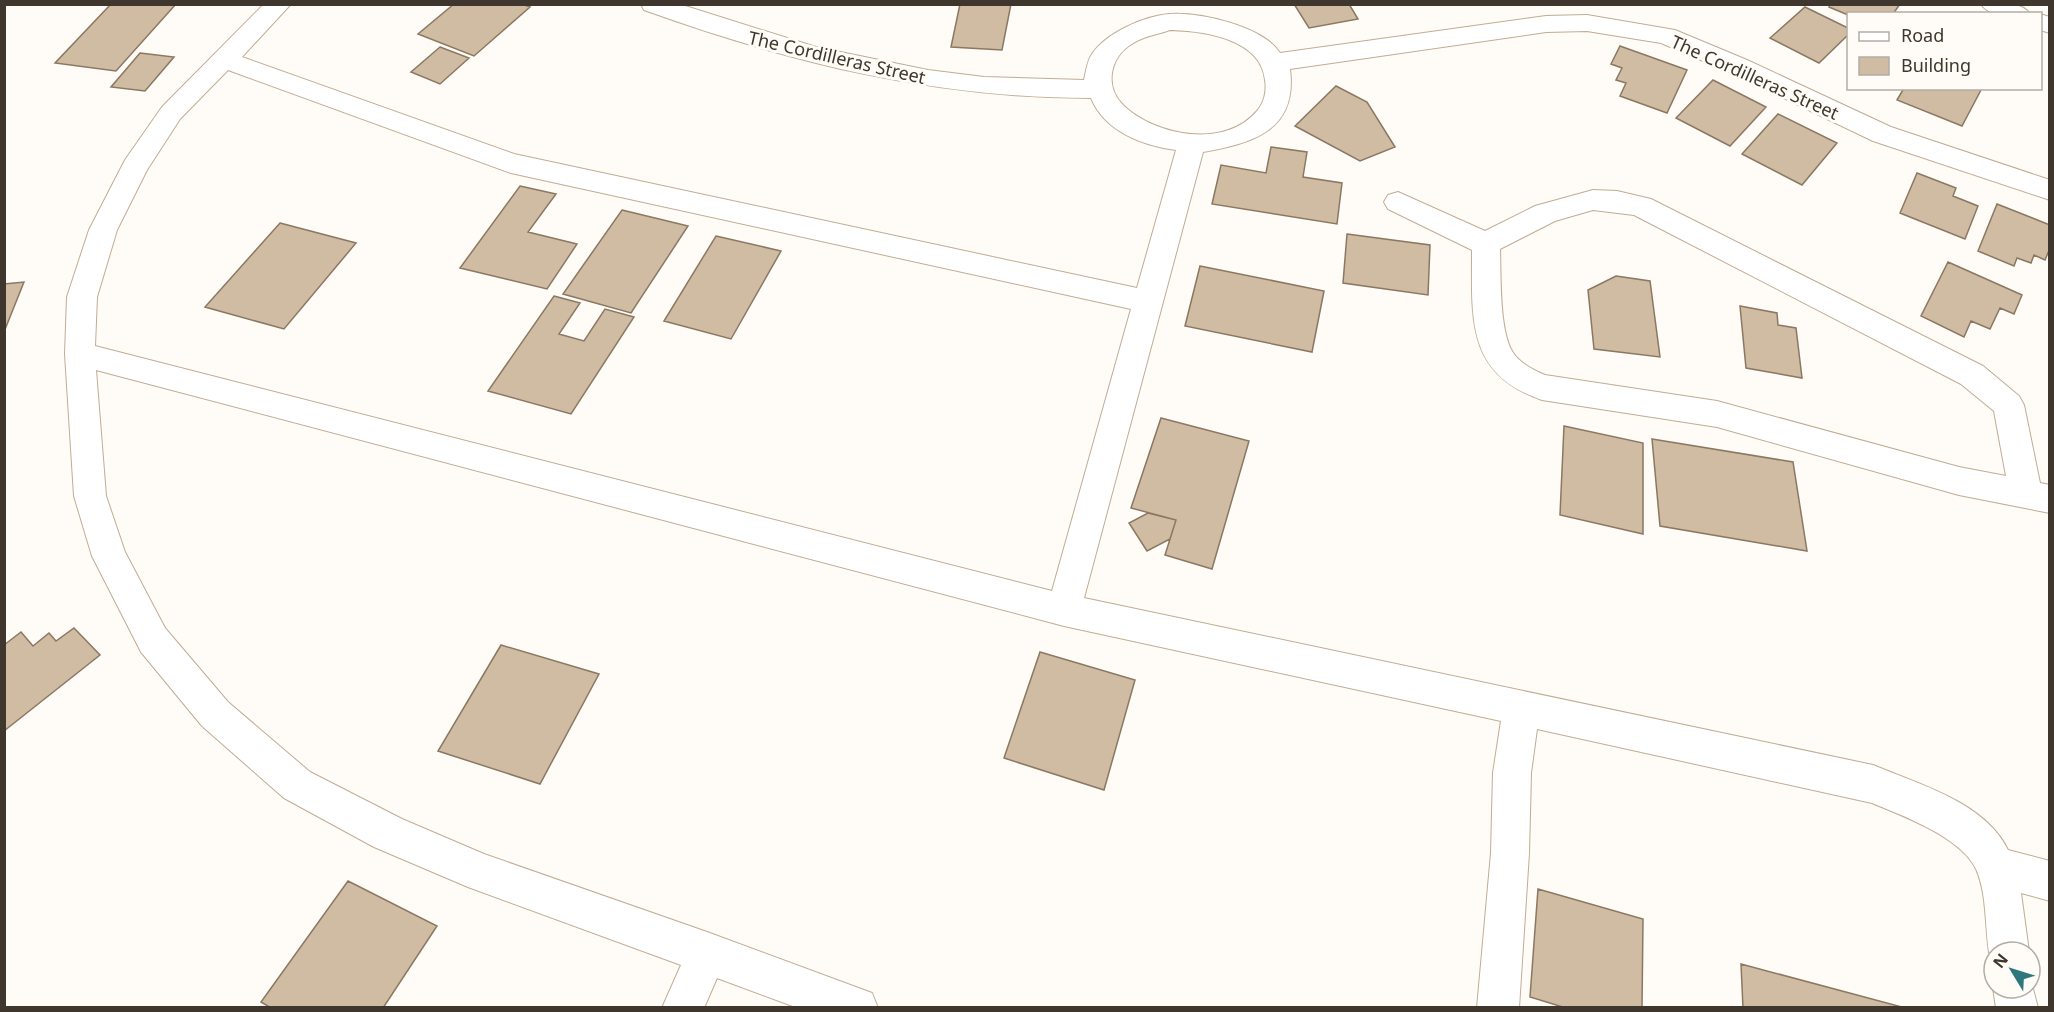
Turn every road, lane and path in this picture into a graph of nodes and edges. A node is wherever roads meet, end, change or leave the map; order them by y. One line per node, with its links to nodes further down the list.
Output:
1 (279, 4): 6 (street)
2 (653, 4): 8 (street, The Cordilleras Street)
3 (1993, 4): 4 (street)
4 (2013, 12)
5 (1166, 13): 7 (street); 8 (street)
6 (223, 59): 13 (street); 14 (street)
7 (1272, 63): 9 (street); 10 (street, The Cordilleras Street)
8 (1098, 89): 9 (street)
9 (1191, 145): 13 (street)
10 (2049, 190)
11 (1398, 202): 12 (street)
12 (1486, 244): 15 (street); 15 (street)
13 (1150, 302): 16 (street)
14 (80, 354): 16 (street); 21 (street)
15 (2038, 497)
16 (1064, 610): 17 (street)
17 (1521, 709): 18 (street); 24 (street)
18 (1996, 867): 19 (street); 20 (street)
19 (2049, 881)
20 (2007, 940)
21 (707, 952): 22 (street); 23 (street)
22 (683, 1008)
23 (857, 1008)
24 (1498, 1008)

